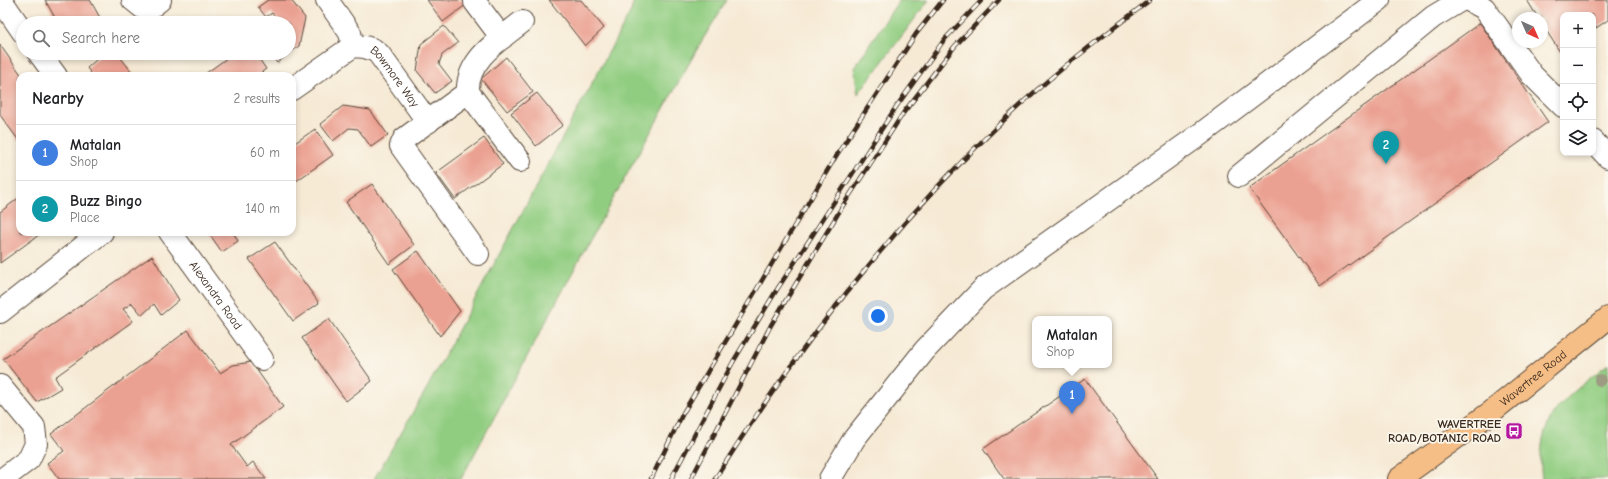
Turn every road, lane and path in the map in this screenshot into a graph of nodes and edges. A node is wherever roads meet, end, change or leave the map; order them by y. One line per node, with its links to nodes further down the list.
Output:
1 (1, 0): 9 (street)
2 (133, 0): 3 (street)
3 (160, 0)
4 (327, 0): 12 (street, Bowmore Way)
5 (1379, 0): 31 (street)
6 (1461, 0): 22 (street)
7 (1468, 0): 17 (street)
8 (475, 2): 11 (street)
9 (16, 22)
10 (522, 22): 11 (street)
11 (502, 38): 16 (street)
12 (353, 46): 15 (street, Bowmore Way); 18 (street, Bowmore Way)
13 (44, 60): 14 (street)
14 (53, 72)
15 (296, 85)
16 (468, 92): 18 (street); 21 (street)
17 (1560, 103)
18 (428, 122): 25 (street)
19 (1596, 144): 20 (street)
20 (1608, 157)
21 (520, 161)
22 (1239, 176)
23 (97, 236): 26 (street)
24 (173, 236): 28 (street, Alexandra Road)
25 (478, 254)
26 (0, 312)
27 (1608, 318): 32 (main road, Wavertree Road)
28 (262, 359)
29 (0, 386): 30 (street)
30 (3, 479)
31 (830, 479)
32 (1398, 479)

